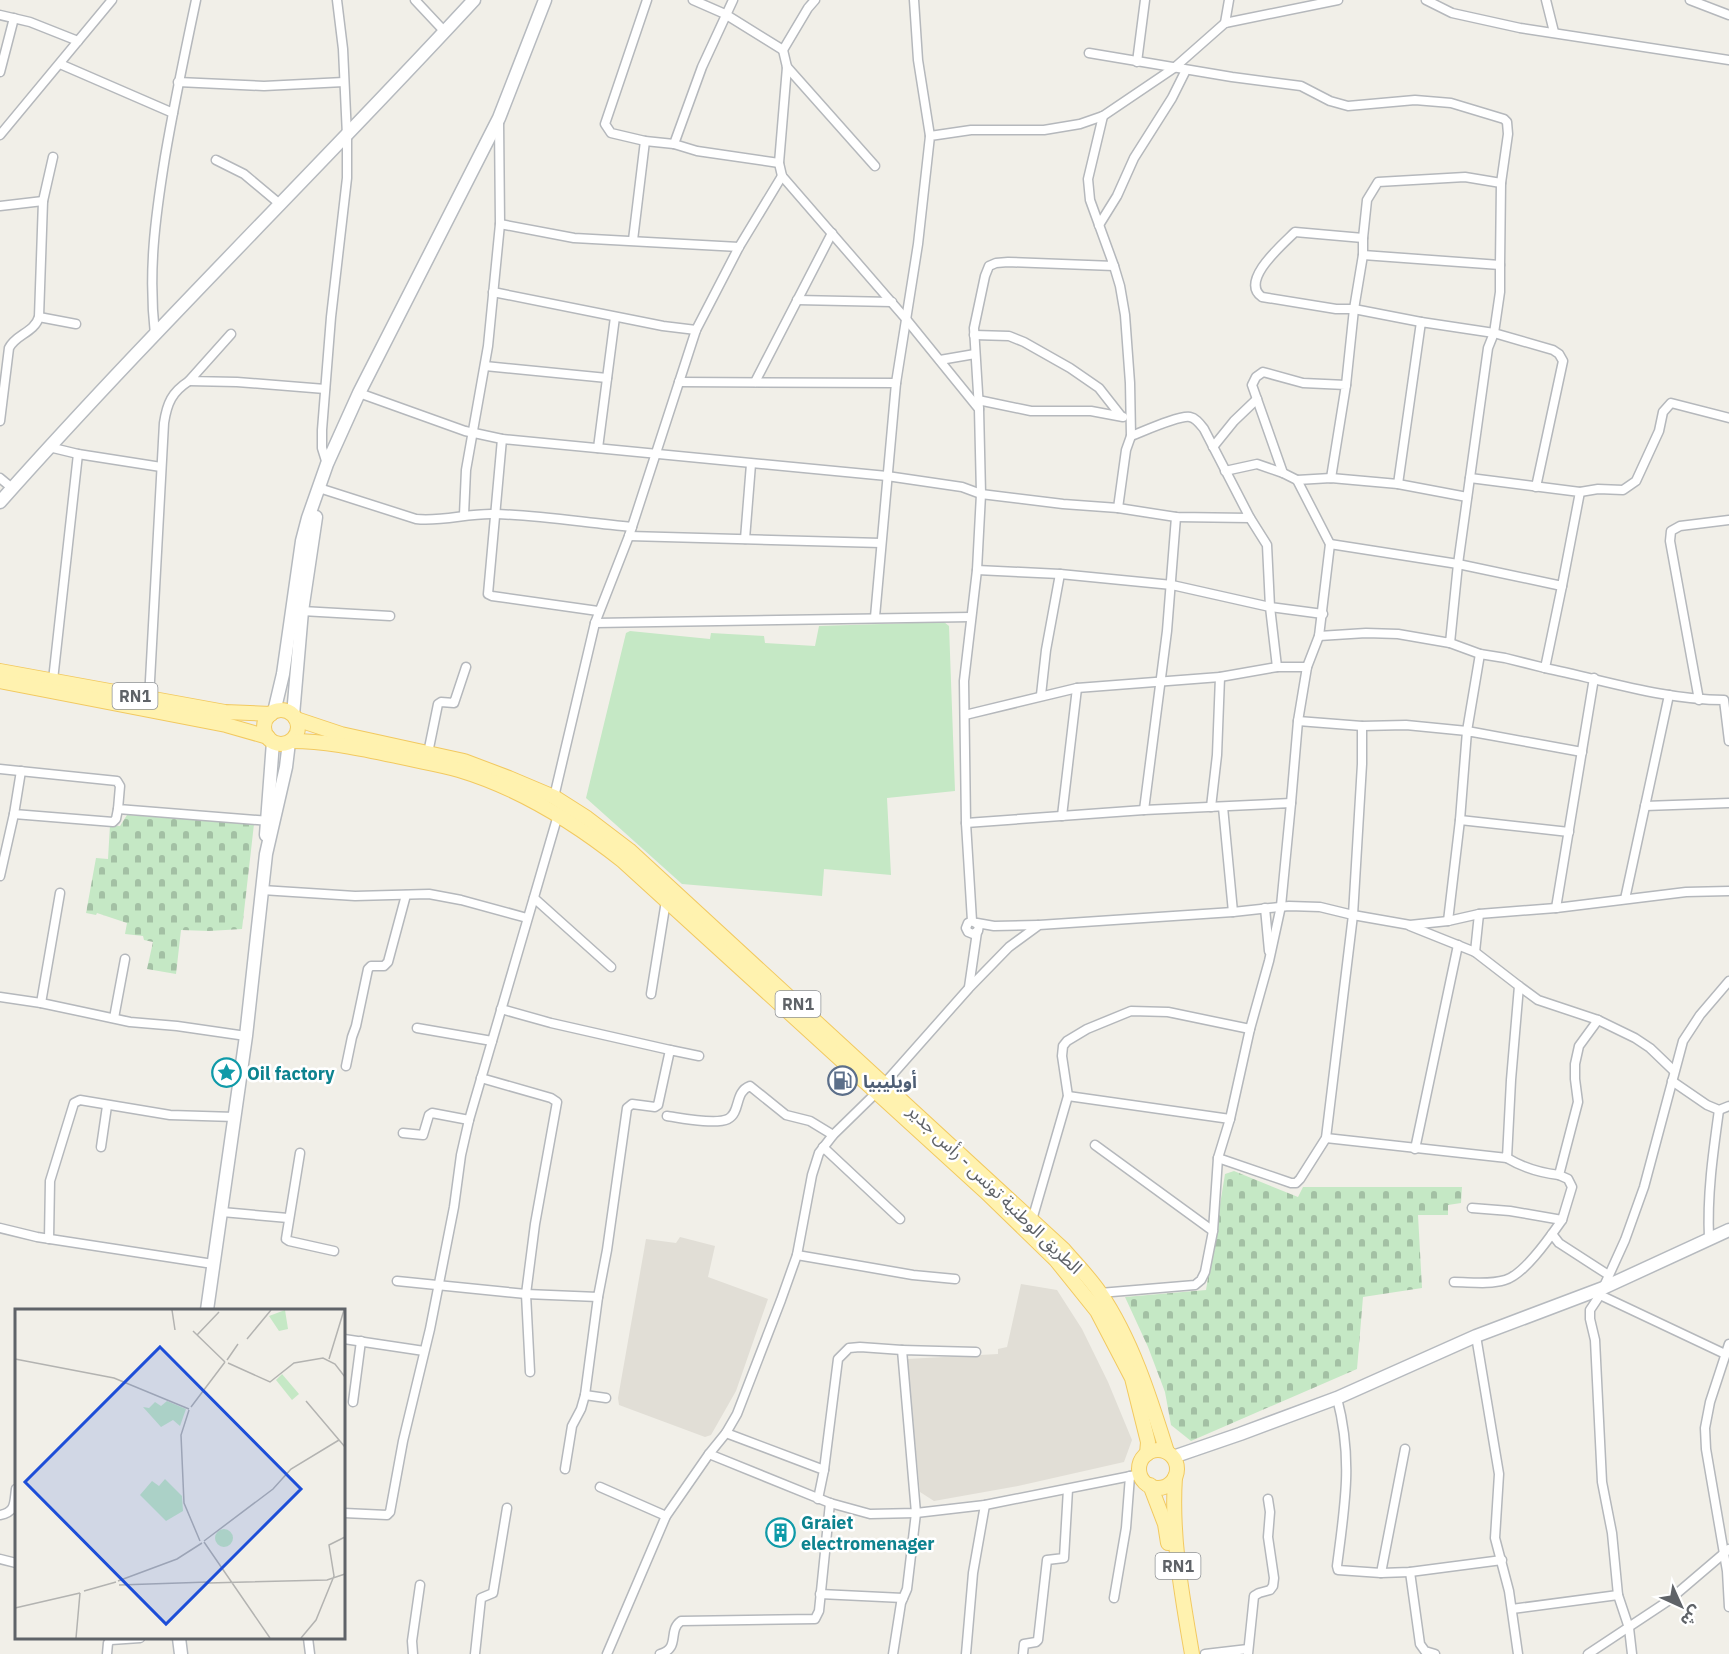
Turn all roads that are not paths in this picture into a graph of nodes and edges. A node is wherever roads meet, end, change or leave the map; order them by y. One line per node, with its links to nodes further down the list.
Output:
1 (112, 0): 27 (street)
2 (196, 0): 37 (street)
3 (337, 0): 38 (street)
4 (415, 0): 25 (street)
5 (474, 0): 25 (main road)
6 (537, 0): 23 (main road)
7 (545, 0): 23 (main road)
8 (647, 0): 45 (street)
9 (693, 0): 19 (street)
10 (733, 0): 19 (street)
11 (815, 0): 28 (street)
12 (914, 0): 44 (street)
13 (1145, 0): 31 (street)
14 (1229, 0): 24 (street)
15 (1338, 0): 24 (street)
16 (1426, 0): 26 (street)
17 (1546, 0): 26 (street)
18 (1690, 0): 21 (street)
19 (725, 14): 28 (street); 46 (street)
20 (0, 15): 22 (street)
21 (1729, 15)
22 (14, 18): 27 (street); 36 (street)
23 (538, 20): 41 (main road)
24 (1225, 23): 34 (street)
25 (445, 32): 43 (main road)
26 (1554, 32): 30 (street)
27 (78, 40): 32 (street)
28 (783, 50): 33 (street)
29 (1089, 53): 31 (street)
30 (1729, 60)
31 (1137, 62): 34 (street)
32 (60, 64): 39 (street); 42 (street)
33 (787, 68): 49 (street); 50 (street)
34 (1174, 68): 35 (street); 40 (street)
35 (1186, 70): 52 (street); 57 (street)
36 (0, 72)
37 (178, 82): 38 (street); 39 (street)
38 (344, 82): 43 (street)
39 (173, 113): 77 (street)
40 (1103, 116): 44 (street); 57 (street)
41 (499, 118): 56 (street); 89 (main road)
42 (0, 135)
43 (347, 136): 54 (main road); 88 (street)
44 (930, 136): 71 (street)
45 (645, 141): 46 (street); 60 (street)
46 (674, 144): 49 (street)
47 (53, 157): 53 (street)
48 (216, 160): 54 (street)
49 (779, 163): 51 (street)
50 (875, 166)
51 (783, 176): 58 (street); 61 (street)
52 (1501, 183): 59 (street); 63 (street)
53 (43, 201): 55 (street); 69 (street)
54 (280, 205): 77 (main road)
55 (0, 206)
56 (500, 224): 60 (street); 65 (street)
57 (1099, 225): 64 (street)
58 (832, 233): 66 (street); 67 (street)
59 (1363, 238): 62 (street); 68 (street)
60 (633, 240): 61 (street)
61 (739, 248): 74 (street)
62 (1363, 255): 63 (street); 68 (street)
63 (1500, 265): 75 (street)
64 (1114, 266): 78 (street); 92 (street)
65 (493, 292): 70 (street); 81 (street)
66 (797, 300): 67 (street); 85 (street)
67 (892, 302): 71 (street)
68 (1354, 309): 72 (street); 87 (street)
69 (39, 317): 73 (street); 94 (street)
70 (615, 317): 74 (street); 82 (street)
71 (906, 319): 80 (street); 86 (street)
72 (1421, 322): 75 (street); 113 (street)
73 (76, 324)
74 (696, 330): 84 (street)
75 (1494, 333): 111 (street); 114 (street)
76 (231, 334): 83 (street)
77 (155, 335): 98 (main road)
78 (974, 335): 79 (street); 92 (street)
79 (975, 354): 80 (street); 91 (street)
80 (940, 360): 91 (street)
81 (485, 366): 82 (street); 95 (street)
82 (607, 378): 100 (street)
83 (189, 381): 88 (street); 104 (street)
84 (679, 382): 85 (street); 102 (street)
85 (755, 382): 86 (street)
86 (896, 383): 108 (street)
87 (1346, 385): 90 (street); 110 (street)
88 (325, 389): 105 (street)
89 (360, 393): 95 (street); 105 (main road)
90 (1257, 399): 99 (street); 107 (street)
91 (979, 405): 92 (street); 118 (street)
92 (1125, 417): 96 (street)
93 (1729, 418): 117 (street)
94 (0, 420)
95 (474, 434): 97 (street); 123 (street)
96 (1131, 436): 99 (street); 121 (street)
97 (502, 439): 100 (street); 122 (street)
98 (49, 447): 101 (street); 115 (main road)
99 (1213, 447): 106 (street)
100 (598, 448): 102 (street)
101 (78, 454): 104 (street); 154 (street)
102 (654, 455): 103 (street); 127 (street)
103 (751, 464): 108 (street); 128 (street)
104 (160, 467): 160 (street)
105 (326, 469): 116 (main road)
106 (1225, 471): 107 (street); 125 (street)
107 (1283, 473): 112 (street)
108 (887, 476): 118 (street); 129 (street)
109 (0, 478): 115 (street)
110 (1331, 478): 112 (street); 113 (street)
111 (1470, 478): 114 (street); 119 (street)
112 (1298, 480): 130 (street)
113 (1398, 484): 119 (street)
114 (1536, 487): 117 (street)
115 (12, 488): 120 (main road)
116 (320, 489): 123 (street); 137 (main road); 163 (main road)
117 (1580, 492): 135 (street)
118 (981, 494): 121 (street); 132 (street)
119 (1467, 497): 131 (street)
120 (0, 501)
121 (1118, 508): 124 (street)
122 (494, 514): 123 (street); 127 (street); 138 (street)
123 (464, 515)
124 (1176, 517): 125 (street); 134 (street)
125 (1250, 518): 136 (street)
126 (1729, 520): 161 (street)
127 (631, 532): 128 (street); 138 (street)
128 (745, 539): 129 (street)
129 (881, 543): 141 (street)
130 (1330, 544): 131 (street); 139 (street)
131 (1458, 564): 135 (street); 145 (street)
132 (977, 570): 133 (street); 142 (street)
133 (1060, 574): 134 (street); 158 (street)
134 (1172, 585): 136 (street); 156 (street)
135 (1562, 586): 150 (street)
136 (1270, 607): 139 (street); 148 (street)
137 (302, 611): 140 (street); 165 (main road)
138 (598, 611): 143 (street)
139 (1323, 614): 144 (street)
140 (390, 616)
141 (875, 617): 142 (street); 143 (street)
142 (971, 617): 164 (street)
143 (595, 623): 176 (street)
144 (1319, 636): 145 (street); 149 (street)
145 (1450, 643): 146 (street)
146 (1480, 654): 150 (street); 168 (street)
147 (466, 667): 173 (street)
148 (1277, 667): 149 (street); 152 (street)
149 (1307, 667): 166 (street)
150 (1545, 668): 153 (street)
151 (0, 671): 154 (main road, RN1)
152 (1220, 677): 156 (street); 180 (street)
153 (1594, 678): 159 (street); 172 (street)
154 (53, 680): 160 (main road, RN1)
155 (0, 681): 169 (main road, RN1)
156 (1160, 683): 157 (street); 183 (street)
157 (1077, 688): 158 (street); 186 (street)
158 (1041, 695): 164 (street)
159 (1669, 695): 161 (street); 179 (street)
160 (149, 699): 163 (main road, RN1)
161 (1699, 700): 162 (street)
162 (1727, 700): 170 (street)
163 (272, 713): 165 (main road, RN1); 169 (main road)
164 (965, 715): 189 (street)
165 (295, 717): 171 (main road); 173 (main road, الطريق الوطنية تونس - رأس جدير / RN1)
166 (1298, 721): 167 (street); 177 (street)
167 (1362, 726): 168 (street); 205 (street)
168 (1467, 731): 172 (street); 187 (street)
169 (270, 740): 171 (main road, RN1); 188 (main road)
170 (1729, 741)
171 (290, 742): 185 (main road, الطريق الوطنية تونس - رأس جدير / RN1); 188 (main road)
172 (1582, 752): 190 (street)
173 (428, 753): 176 (main road, الطريق الوطنية تونس - رأس جدير / RN1)
174 (0, 769): 175 (street)
175 (21, 771): 182 (street); 184 (street)
176 (555, 797): 235 (main road, الطريق الوطنية تونس - رأس جدير / RN1)
177 (1292, 803): 181 (street); 200 (street)
178 (1729, 803): 179 (street)
179 (1645, 806): 198 (street)
180 (1211, 807): 181 (street); 183 (street)
181 (1223, 807): 203 (street)
182 (118, 809): 184 (street); 188 (street)
183 (1144, 810): 186 (street)
184 (14, 814): 191 (street)
185 (558, 814): 197 (street); 199 (main road, الطريق الوطنية تونس - رأس جدير / RN1)
186 (1062, 816): 189 (street)
187 (1460, 820): 190 (street); 207 (street)
188 (270, 821): 193 (main road)
189 (966, 823): 210 (street)
190 (1569, 832): 202 (street)
191 (2, 855): 192 (street)
192 (0, 876)
193 (262, 890): 196 (street); 227 (main road)
194 (1729, 891): 198 (street)
195 (60, 893): 221 (street)
196 (406, 895): 206 (street); 231 (street)
197 (534, 898): 206 (street); 215 (street)
198 (1625, 899): 202 (street)
199 (666, 902): 219 (street); 235 (main road, الطريق الوطنية تونس - رأس جدير / RN1)
200 (1281, 906): 201 (street); 205 (street); 214 (street)
201 (1265, 908): 203 (street); 214 (street)
202 (1556, 908): 204 (street)
203 (1233, 912): 208 (street)
204 (1479, 914): 207 (street); 212 (street)
205 (1353, 915): 209 (street); 246 (street)
206 (527, 918): 222 (street)
207 (1448, 921): 209 (street)
208 (1039, 925): 210 (street); 218 (street)
209 (1410, 926): 211 (street)
210 (975, 928): 218 (street)
211 (1458, 945): 212 (street); 250 (street)
212 (1475, 952): 217 (street)
213 (125, 959): 223 (street)
214 (1269, 961): 226 (street)
215 (611, 967)
216 (1729, 981): 232 (street)
217 (1519, 987): 224 (street); 253 (street)
218 (969, 988): 235 (street)
219 (651, 994)
220 (0, 997): 221 (street)
221 (40, 1003): 223 (street)
222 (501, 1009): 228 (street); 229 (street)
223 (114, 1018): 227 (street)
224 (1598, 1020): 232 (street); 254 (street)
225 (417, 1029): 228 (street)
226 (1250, 1029): 236 (street); 242 (street)
227 (246, 1036): 241 (main road)
228 (492, 1041): 233 (street)
229 (670, 1050): 230 (street); 278 (street)
230 (699, 1056)
231 (346, 1066)
232 (1674, 1071): 234 (street)
233 (481, 1078): 243 (street); 277 (street)
234 (1672, 1081): 239 (street); 270 (street)
235 (880, 1088): 245 (street); 259 (main road, الطريق الوطنية تونس - رأس جدير / RN1); 295 (main road, الطريق الوطنية تونس - رأس جدير / RN1)
236 (1068, 1096): 242 (street); 259 (street)
237 (107, 1106): 241 (street); 248 (street); 266 (street)
238 (1729, 1106): 239 (street)
239 (1719, 1110): 265 (street)
240 (667, 1116): 245 (street)
241 (235, 1117): 256 (main road)
242 (1230, 1119): 252 (street)
243 (469, 1120): 244 (street); 274 (street)
244 (403, 1133)
245 (833, 1136): 249 (street)
246 (1326, 1138): 250 (street); 252 (street)
247 (1095, 1145): 263 (street)
248 (101, 1147)
249 (823, 1147): 258 (street); 268 (street)
250 (1414, 1149): 253 (street)
251 (300, 1153): 257 (street)
252 (1218, 1158): 263 (street)
253 (1507, 1158): 254 (street)
254 (1559, 1175): 260 (street)
255 (1472, 1208): 260 (street)
256 (222, 1212): 257 (street); 269 (main road)
257 (288, 1218): 267 (street)
258 (900, 1219)
259 (1032, 1220): 276 (main road, الطريق الوطنية تونس - رأس جدير / RN1)
260 (1562, 1220): 264 (street)
261 (0, 1228): 266 (street)
262 (1729, 1230): 265 (main road)
263 (1213, 1231): 276 (street)
264 (1552, 1234): 270 (street); 273 (street)
265 (1709, 1238): 275 (main road)
266 (49, 1239): 269 (street)
267 (334, 1251)
268 (797, 1255): 271 (street); 293 (street)
269 (213, 1264): 279 (main road)
270 (1607, 1274): 275 (street)
271 (955, 1279)
272 (397, 1281): 274 (street)
273 (1454, 1282)
274 (438, 1284): 277 (street); 285 (street)
275 (1601, 1291): 280 (main road); 287 (street); 324 (street)
276 (1100, 1293): 296 (main road, الطريق الوطنية تونس - رأس جدير / RN1)
277 (526, 1294): 278 (street); 288 (street)
278 (598, 1297): 289 (street)
279 (207, 1309)
280 (1476, 1336): 291 (main road); 317 (street)
281 (345, 1339): 282 (street)
282 (361, 1341): 285 (street); 292 (street)
283 (1729, 1344): 287 (street)
284 (902, 1350): 286 (street); 299 (street); 311 (street)
285 (424, 1351): 312 (street)
286 (976, 1352)
287 (1725, 1354): 315 (street)
288 (530, 1372)
289 (585, 1395): 290 (street); 298 (street)
290 (606, 1398)
291 (1337, 1398): 296 (main road); 321 (street)
292 (353, 1402)
293 (726, 1433): 297 (street); 299 (street)
294 (1405, 1449): 321 (street)
295 (1147, 1454): 296 (main road); 300 (main road, RN1)
296 (1170, 1454): 301 (main road, RN1)
297 (709, 1455): 306 (street); 314 (street)
298 (565, 1469)
299 (824, 1470): 306 (street)
300 (1135, 1475): 302 (main road, RN1); 304 (street); 326 (street)
301 (1175, 1477): 302 (main road); 345 (main road, RN1)
302 (1150, 1485): 344 (main road, RN1)
303 (600, 1487): 314 (street)
304 (1068, 1489): 309 (street); 343 (street)
305 (15, 1495): 313 (street)
306 (818, 1499): 308 (street)
307 (1268, 1499): 333 (street)
308 (830, 1503): 311 (street); 323 (street)
309 (985, 1505): 311 (street); 342 (street)
310 (507, 1508): 338 (street)
311 (916, 1513): 325 (street)
312 (345, 1514)
313 (0, 1515)
314 (666, 1516): 339 (street)
315 (1726, 1552): 319 (street); 329 (street)
316 (0, 1559): 318 (street)
317 (1502, 1560): 320 (street); 328 (street)
318 (15, 1563)
319 (1728, 1571): 327 (street)
320 (1410, 1572): 321 (street); 347 (street)
321 (1381, 1573)
322 (420, 1585): 337 (street)
323 (820, 1594): 325 (street); 340 (street)
324 (1618, 1595): 328 (street); 329 (street)
325 (903, 1598): 341 (street)
326 (1114, 1598)
327 (1729, 1607)
328 (1512, 1609): 348 (street)
329 (1629, 1628): 349 (street); 350 (street)
330 (126, 1639): 334 (street)
331 (179, 1639): 335 (main road)
332 (308, 1639): 336 (street)
333 (1248, 1652): 346 (street)
334 (107, 1654)
335 (181, 1654)
336 (310, 1654)
337 (413, 1654)
338 (475, 1654)
339 (607, 1654)
340 (660, 1654)
341 (893, 1654)
342 (966, 1654)
343 (1023, 1654)
344 (1183, 1654)
345 (1192, 1654)
346 (1205, 1654)
347 (1435, 1654)
348 (1518, 1654)
349 (1588, 1654)
350 (1632, 1654)

